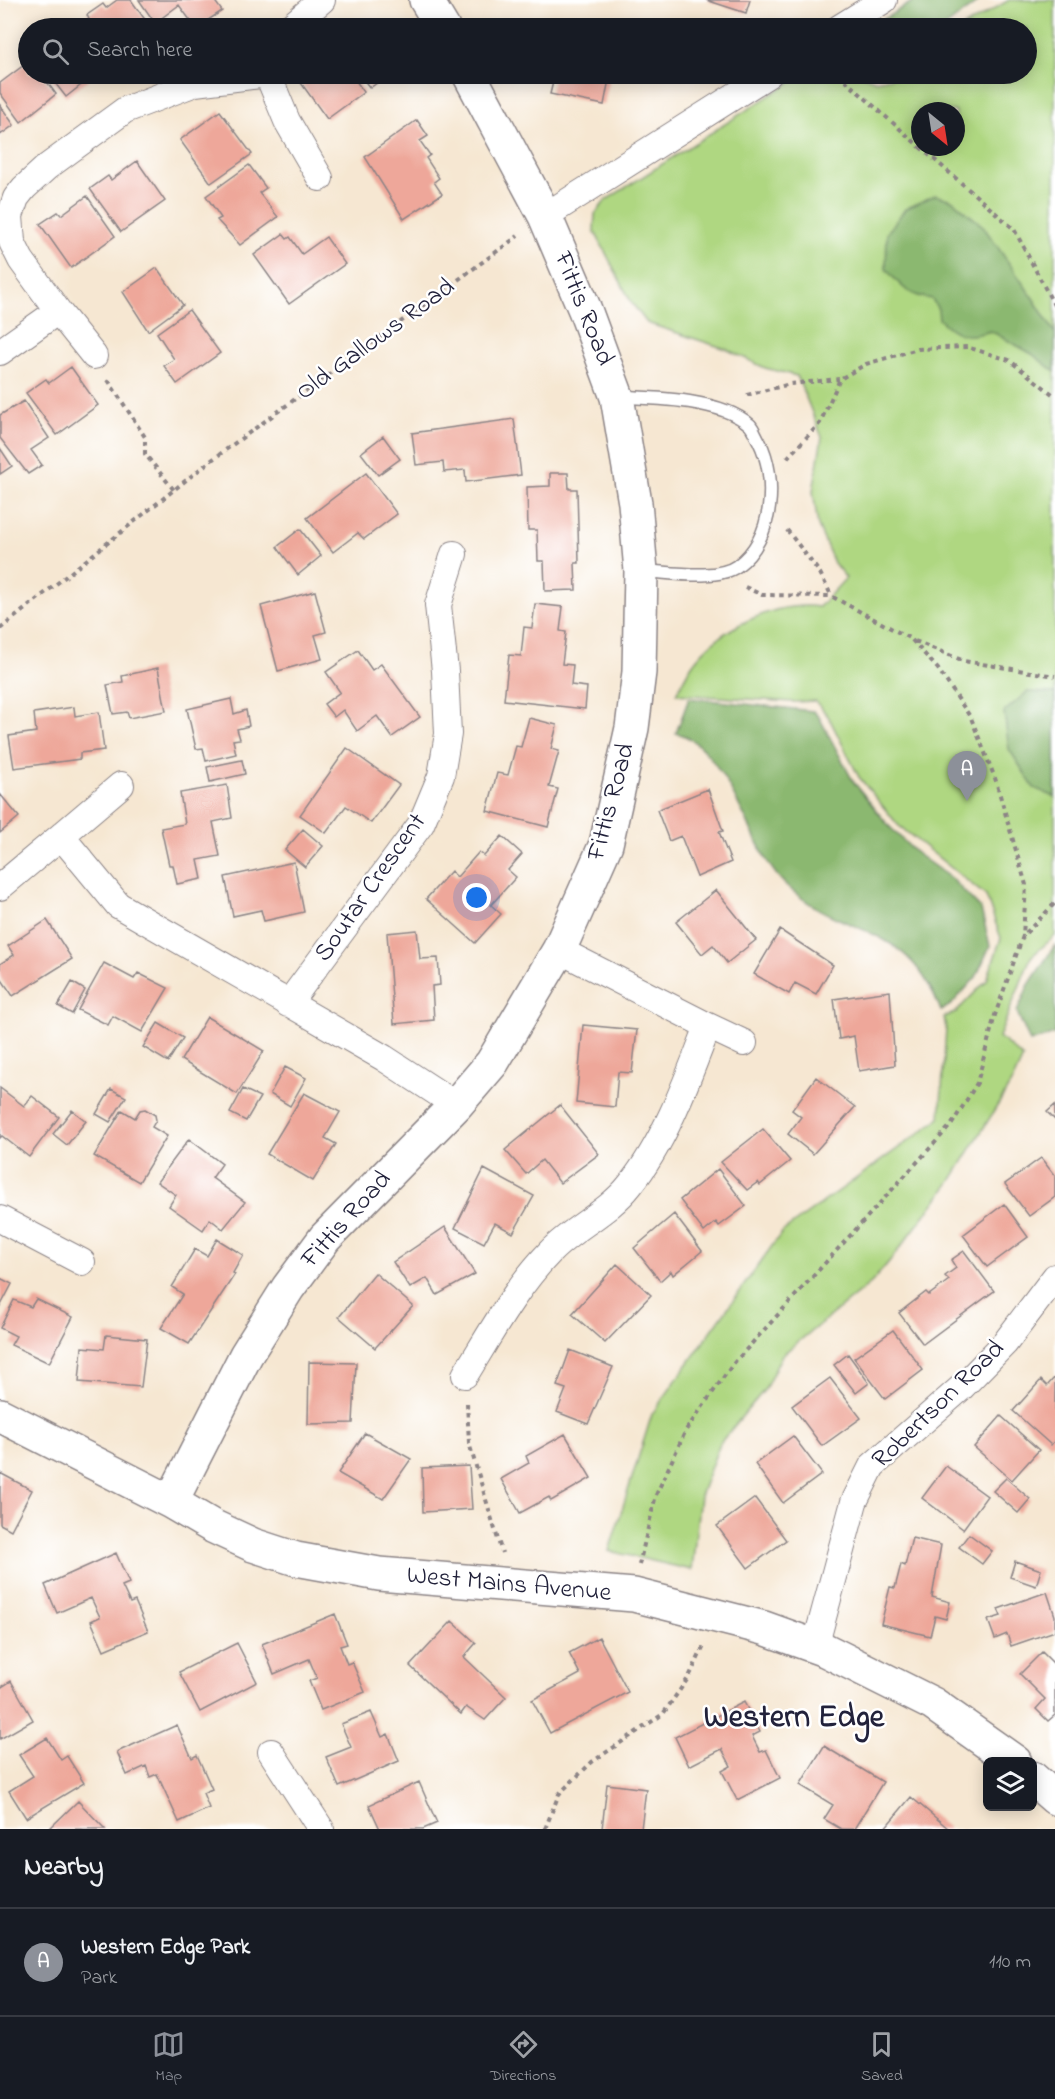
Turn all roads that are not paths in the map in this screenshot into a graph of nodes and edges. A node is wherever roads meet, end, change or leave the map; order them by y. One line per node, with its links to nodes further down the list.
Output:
1 (322, 0): 4 (street)
2 (426, 0): 5 (street)
3 (884, 0): 6 (street)
4 (301, 18)
5 (437, 18)
6 (855, 18)
7 (192, 84): 13 (street)
8 (272, 84): 11 (street)
9 (474, 84): 12 (street, Fittis Road)
10 (753, 84): 12 (street)
11 (320, 178)
12 (545, 216): 16 (street, Fittis Road)
13 (58, 311): 14 (street); 15 (street)
14 (0, 352)
15 (94, 356)
16 (617, 397): 18 (street, Fittis Road); 18 (lane)
17 (454, 554): 23 (street, Soutar Crescent)
18 (641, 571): 22 (street, Fittis Road)
19 (121, 785): 20 (street)
20 (61, 836): 21 (street); 23 (street)
21 (0, 887)
22 (559, 950): 24 (street); 26 (street, Fittis Road)
23 (288, 1004): 26 (street)
24 (708, 1026): 25 (street); 30 (street)
25 (744, 1043)
26 (456, 1105): 32 (street, Fittis Road)
27 (0, 1219): 28 (street)
28 (82, 1262)
29 (1055, 1277): 33 (street, Robertson Road)
30 (465, 1375)
31 (0, 1415): 32 (street, West Mains Avenue)
32 (171, 1502): 33 (street, West Mains Avenue)
33 (815, 1647): 35 (street, West Mains Avenue)
34 (271, 1752): 38 (street)
35 (1009, 1757)
36 (1037, 1782): 37 (street)
37 (1055, 1798)
38 (321, 1829)

